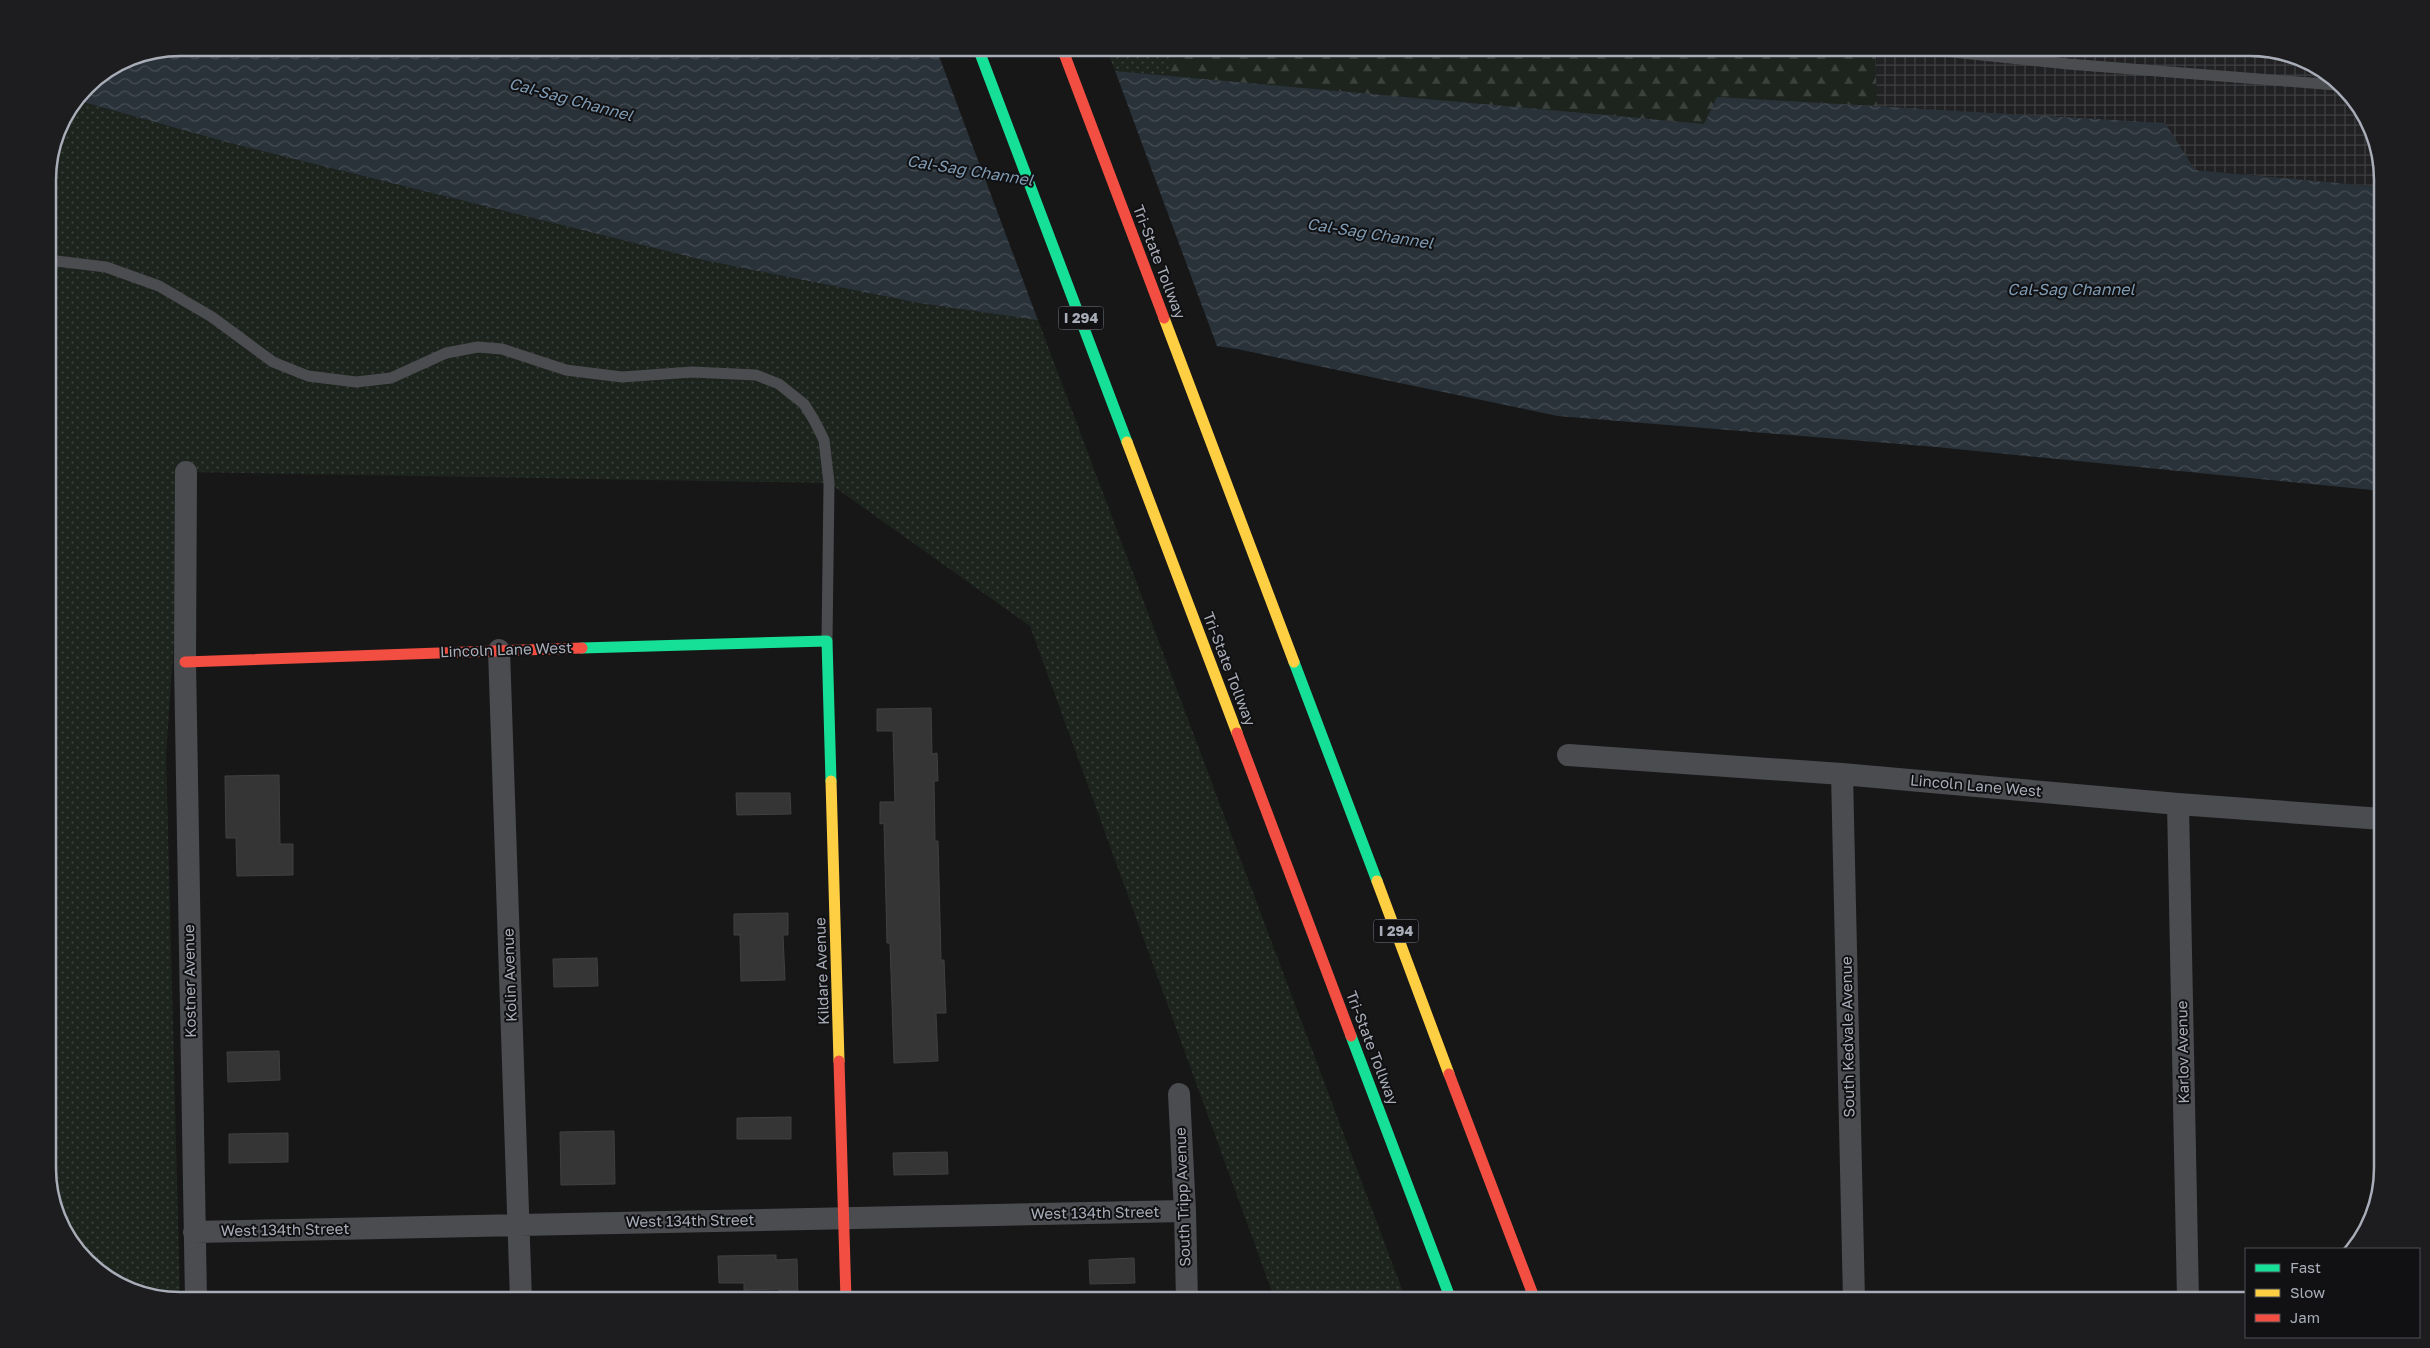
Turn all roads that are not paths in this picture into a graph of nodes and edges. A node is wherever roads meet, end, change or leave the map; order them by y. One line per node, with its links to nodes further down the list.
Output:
1 (981, 56): 23 (main road, Tri-State Tollway / I 294)
2 (1065, 56): 24 (main road, Tri-State Tollway / I 294)
3 (1991, 56): 4 (lane)
4 (2328, 84)
5 (57, 261): 7 (lane)
6 (186, 472): 9 (street, Kostner Avenue)
7 (827, 641): 8 (main road, Lincoln Lane West); 16 (main road, Kildare Avenue)
8 (499, 650): 9 (main road, Lincoln Lane West); 17 (street, Kolin Avenue)
9 (185, 662): 18 (street, Kostner Avenue)
10 (1568, 755): 11 (street, Lincoln Lane West)
11 (1842, 774): 12 (street, Lincoln Lane West); 25 (street, South Kedvale Avenue)
12 (2178, 804): 13 (street, Lincoln Lane West); 26 (street, Karlov Avenue)
13 (2374, 818)
14 (1179, 1094): 15 (street, South Tripp Avenue)
15 (1185, 1211): 16 (street, West 134th Street); 22 (street, South Tripp Avenue)
16 (844, 1218): 17 (street, West 134th Street); 21 (main road, Kildare Avenue)
17 (519, 1225): 18 (street, West 134th Street); 20 (street, Kolin Avenue)
18 (194, 1232): 19 (street, Kostner Avenue)
19 (196, 1292)
20 (520, 1292)
21 (846, 1292)
22 (1187, 1292)
23 (1448, 1292)
24 (1532, 1292)
25 (1854, 1292)
26 (2188, 1292)

